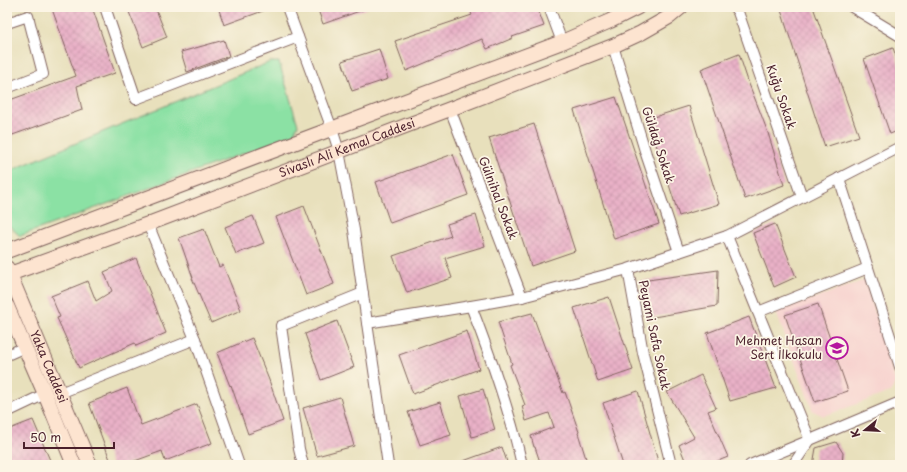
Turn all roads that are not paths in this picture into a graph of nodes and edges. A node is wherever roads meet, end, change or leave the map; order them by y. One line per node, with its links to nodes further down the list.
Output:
1 (105, 7): 10 (street)
2 (287, 7): 10 (street)
3 (549, 7): 11 (street)
4 (638, 7): 11 (main road, Sivaslı Ali Kemal Caddesi)
5 (681, 7): 12 (main road, Sivaslı Ali Kemal Caddesi)
6 (734, 7): 19 (street, Kuğu Sokak)
7 (852, 7): 9 (street)
8 (7, 23): 13 (street)
9 (900, 36)
10 (298, 37): 15 (street)
11 (562, 42): 15 (main road, Sivaslı Ali Kemal Caddesi)
12 (613, 46): 14 (main road, Sivaslı Ali Kemal Caddesi); 23 (street, Güldağ Sokak)
13 (7, 88)
14 (450, 109): 17 (main road, Sivaslı Ali Kemal Caddesi); 28 (street, Gülnihal Sokak)
15 (332, 129): 17 (street); 22 (main road, Sivaslı Ali Kemal Caddesi)
16 (900, 147): 18 (street, Peyami Safa Sokak)
17 (338, 151): 20 (main road, Sivaslı Ali Kemal Caddesi); 27 (street)
18 (839, 178): 19 (street, Peyami Safa Sokak); 24 (street)
19 (802, 197): 21 (street, Peyami Safa Sokak)
20 (148, 224): 26 (main road, Sivaslı Ali Kemal Caddesi); 33 (street)
21 (727, 236): 23 (street, Peyami Safa Sokak); 31 (street)
22 (7, 251)
23 (679, 252): 25 (street, Peyami Safa Sokak)
24 (868, 268): 31 (street); 36 (street)
25 (628, 269): 28 (street); 48 (street, Peyami Safa Sokak)
26 (8, 272): 37 (main road, Yaka Caddesi)
27 (363, 293): 32 (street); 45 (street)
28 (522, 296): 30 (street)
29 (7, 306): 34 (main road, Yaka Caddesi)
30 (471, 306): 32 (street); 47 (street)
31 (758, 312): 41 (street)
32 (368, 322): 46 (street)
33 (194, 339): 37 (street); 44 (street)
34 (25, 347): 35 (street); 38 (main road, Yaka Caddesi)
35 (7, 355)
36 (900, 367)
37 (60, 392): 43 (main road, Yaka Caddesi)
38 (46, 394): 40 (street); 42 (main road, Yaka Caddesi)
39 (900, 402): 41 (street)
40 (7, 412)
41 (810, 440): 49 (street); 50 (street)
42 (74, 465)
43 (90, 465)
44 (239, 465)
45 (303, 465)
46 (388, 465)
47 (522, 465)
48 (671, 465)
49 (750, 465)
50 (793, 465)

